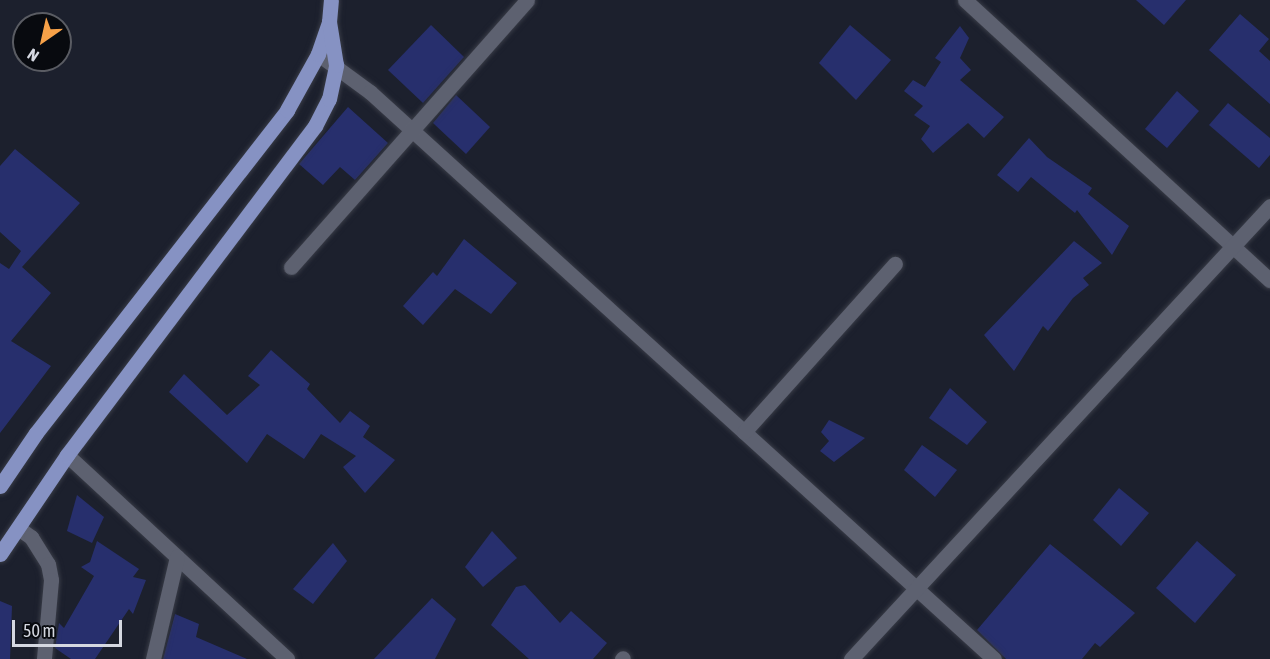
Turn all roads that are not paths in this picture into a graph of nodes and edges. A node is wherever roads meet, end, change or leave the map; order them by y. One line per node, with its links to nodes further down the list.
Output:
1 (331, 0): 4 (main road)
2 (527, 0): 7 (street)
3 (965, 0): 9 (street)
4 (329, 22): 5 (main road); 6 (main road)
5 (318, 54): 6 (street); 15 (main road)
6 (336, 65): 7 (street); 14 (main road)
7 (412, 130): 11 (street); 13 (street)
8 (1270, 206): 9 (street)
9 (1233, 246): 12 (street); 19 (street)
10 (895, 264): 13 (street)
11 (291, 267)
12 (1270, 280)
13 (744, 432): 19 (street)
14 (67, 455): 16 (main road); 18 (street)
15 (0, 486)
16 (18, 528): 17 (main road); 20 (street)
17 (0, 554)
18 (177, 557): 21 (street); 22 (street)
19 (916, 588): 23 (street); 24 (street)
20 (44, 659)
21 (153, 659)
22 (287, 659)
23 (851, 659)
24 (994, 659)

